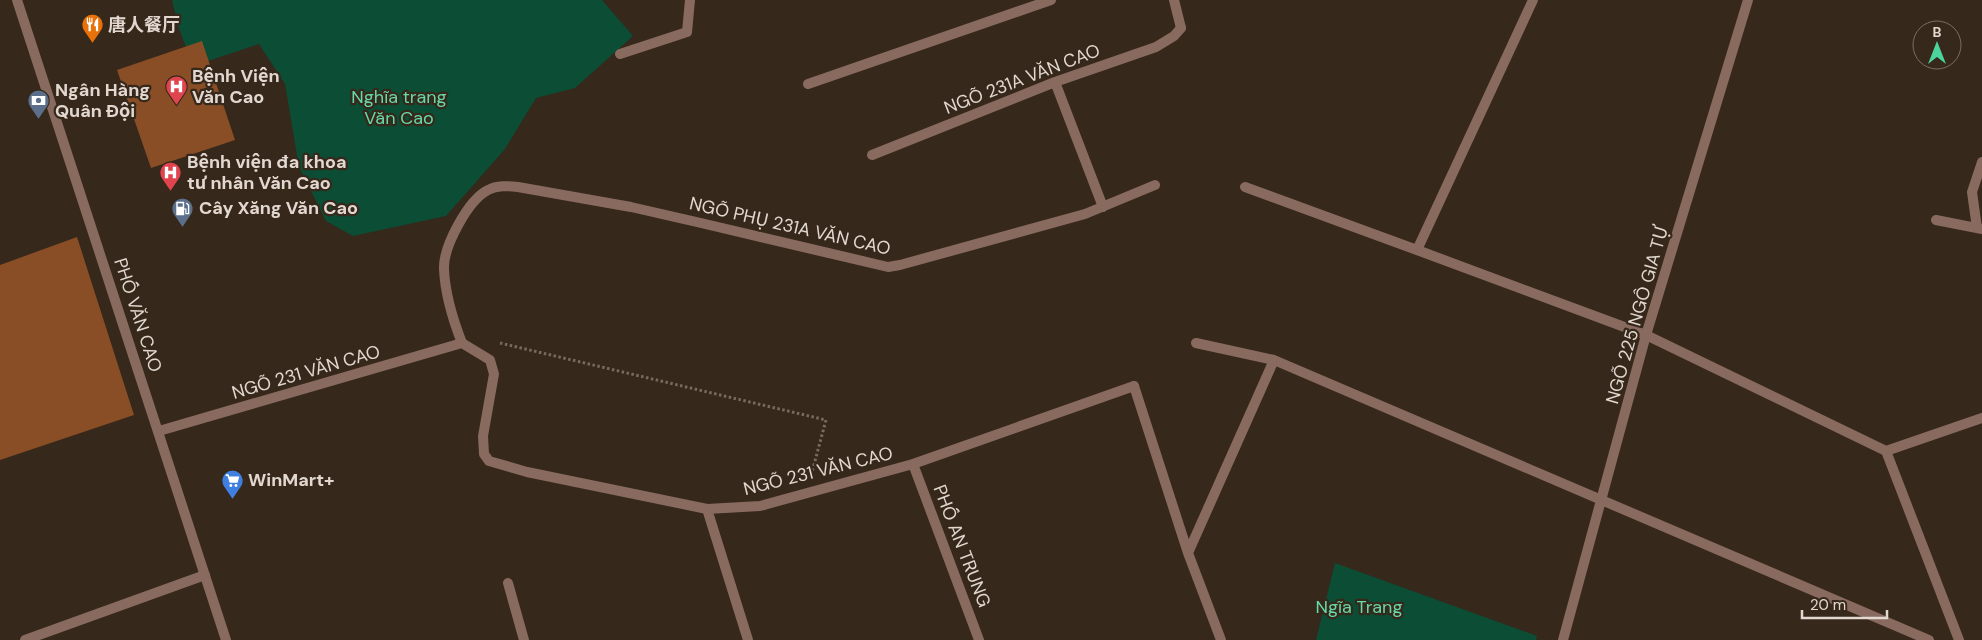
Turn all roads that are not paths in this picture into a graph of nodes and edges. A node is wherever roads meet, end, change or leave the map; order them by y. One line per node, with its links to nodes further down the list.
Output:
1 (17, 0): 23 (street, PHỐ VĂN CAO)
2 (690, 0): 7 (street)
3 (1051, 0): 9 (street)
4 (1174, 0): 8 (street, NGÕ 231A VĂN CAO)
5 (1533, 0): 17 (street)
6 (1748, 0): 18 (street, NGÕ 225 NGÔ GIA TỰ)
7 (620, 54)
8 (1055, 82): 10 (street, NGÕ 231A VĂN CAO); 14 (street)
9 (808, 84)
10 (872, 155)
11 (1982, 162): 16 (street)
12 (1155, 185): 14 (street, NGÕ PHỤ 231A VĂN CAO)
13 (1245, 187): 17 (street)
14 (1104, 206): 20 (street, NGÕ PHỤ 231A VĂN CAO)
15 (1936, 220): 16 (street)
16 (1980, 229)
17 (1417, 250): 18 (street)
18 (1646, 334): 24 (street); 26 (street, NGÕ 225 NGÔ GIA TỰ)
19 (1196, 343): 21 (street)
20 (462, 344): 23 (street, NGÕ 231 VĂN CAO); 27 (street, NGÕ 231 VĂN CAO)
21 (1274, 360): 26 (street); 28 (street)
22 (1982, 418): 24 (street)
23 (159, 431): 29 (street, PHỐ VĂN CAO)
24 (1886, 451): 39 (street)
25 (913, 464): 27 (street, NGÕ 231 VĂN CAO); 28 (street, NGÕ 231 VĂN CAO); 35 (street, PHỐ AN TRUNG)
26 (1602, 500): 37 (street, NGÕ 225 NGÔ GIA TỰ); 38 (street)
27 (707, 509): 34 (street)
28 (1188, 553): 36 (street)
29 (205, 574): 31 (street); 32 (street, PHỐ VĂN CAO)
30 (508, 582): 33 (street)
31 (25, 640)
32 (226, 640)
33 (524, 640)
34 (748, 640)
35 (980, 640)
36 (1221, 640)
37 (1565, 640)
38 (1929, 640)
39 (1959, 640)

